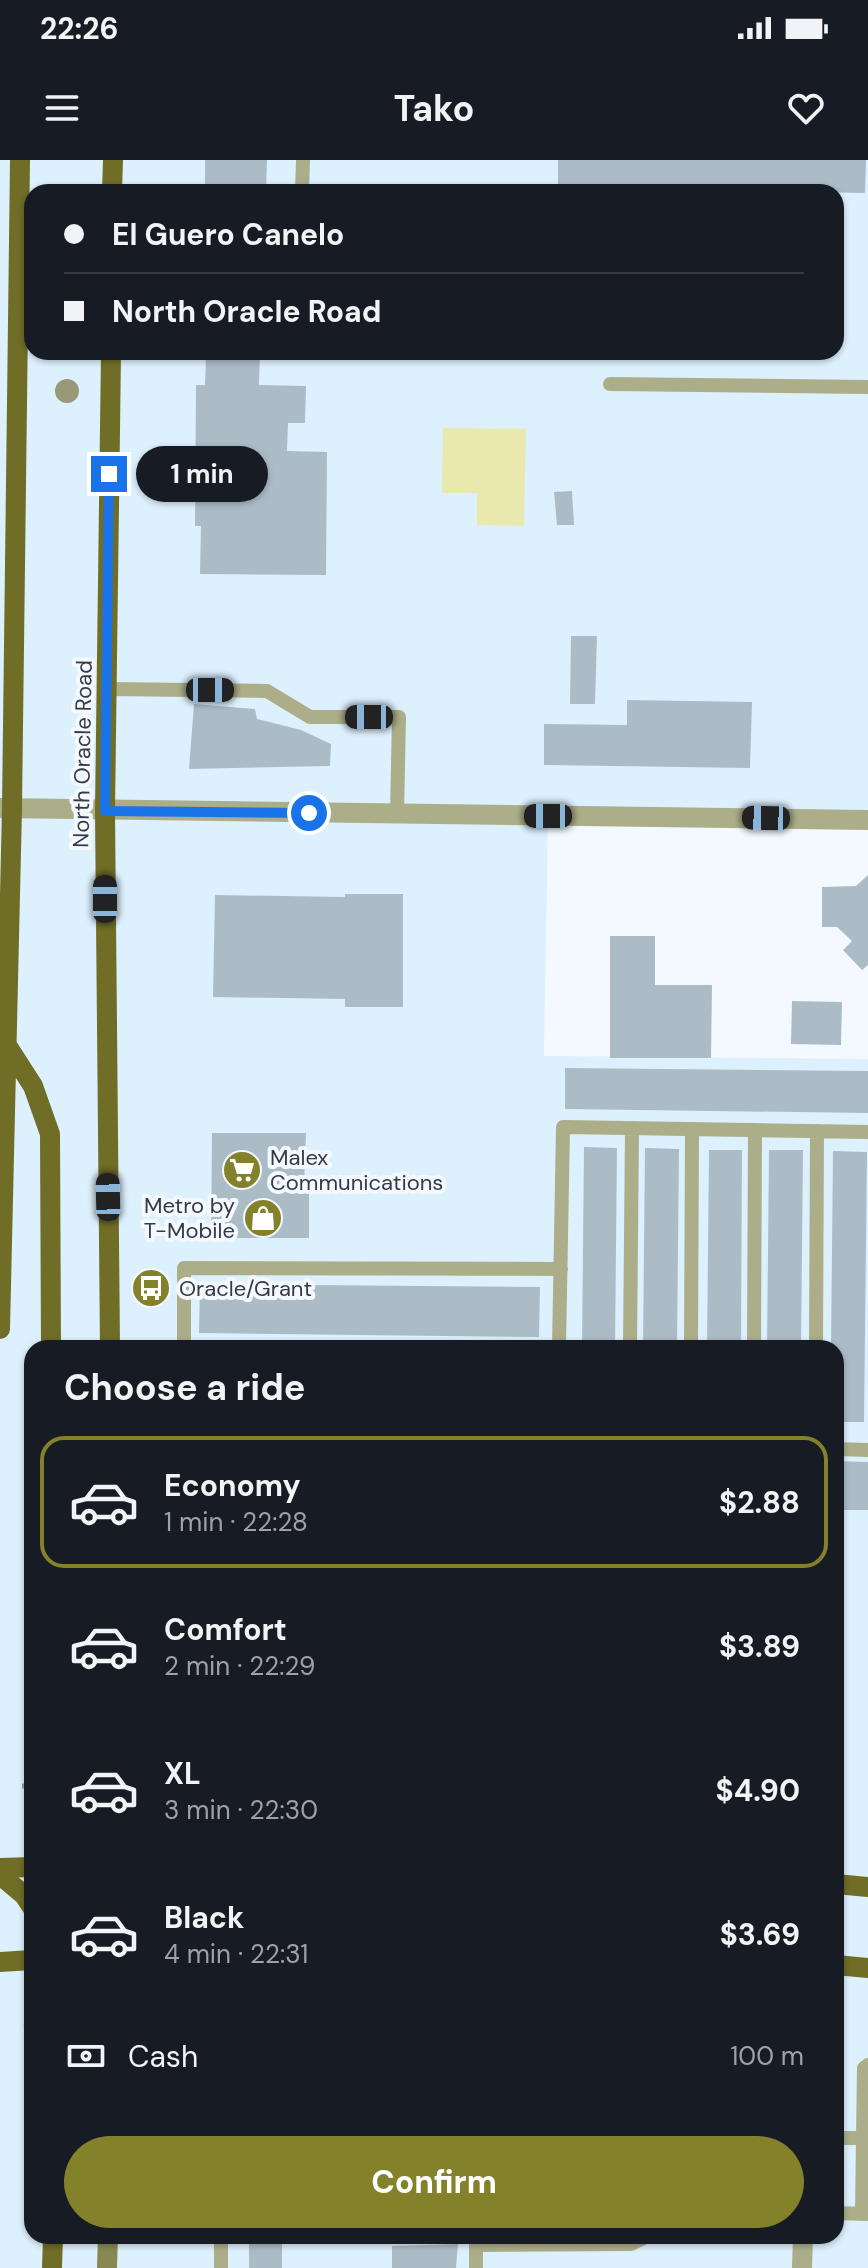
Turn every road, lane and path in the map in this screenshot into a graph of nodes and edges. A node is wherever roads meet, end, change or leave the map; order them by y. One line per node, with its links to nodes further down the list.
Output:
1 (20, 160): 9 (main road)
2 (113, 160): 4 (main road)
3 (303, 160): 5 (lane)
4 (112, 184)
5 (302, 184)
6 (111, 360): 10 (main road, North Oracle Road)
7 (610, 384): 8 (lane)
8 (868, 387)
9 (7, 687): 11 (main road)
10 (107, 689): 12 (main road, North Oracle Road); 13 (lane)
11 (6, 808): 12 (street); 15 (main road)
12 (105, 811): 13 (street); 26 (main road, North Oracle Road)
13 (397, 814): 14 (street)
14 (868, 820)
15 (6, 1044): 16 (main road); 25 (main road)
16 (3, 1101): 23 (main road)
17 (632, 1128): 18 (lane); 22 (lane); 29 (lane)
18 (692, 1129): 19 (lane); 30 (lane)
19 (755, 1130): 20 (lane); 31 (lane)
20 (817, 1131): 21 (lane); 32 (lane)
21 (868, 1132)
22 (561, 1269): 27 (lane); 28 (lane)
23 (0, 1284): 24 (main road)
24 (0, 1329)
25 (51, 1340)
26 (110, 1340)
27 (184, 1340)
28 (559, 1340)
29 (630, 1340)
30 (691, 1340)
31 (754, 1340)
32 (816, 1340)
33 (844, 1449): 34 (lane)
34 (868, 1450)
35 (24, 1867): 36 (main road)
36 (0, 1868)
37 (0, 1875): 40 (main road)
38 (844, 1885): 39 (main road)
39 (868, 1887)
40 (24, 1895)
41 (24, 1960): 42 (main road)
42 (0, 1962)
43 (844, 1966): 44 (main road)
44 (868, 1968)
45 (868, 2065): 47 (lane)
46 (844, 2138): 47 (lane)
47 (863, 2138): 49 (lane)
48 (844, 2213): 49 (lane)
49 (865, 2214)
50 (53, 2244): 55 (main road)
51 (108, 2244): 56 (main road)
52 (221, 2244): 57 (lane)
53 (631, 2244): 58 (lane)
54 (803, 2244): 59 (street)
55 (52, 2268)
56 (107, 2268)
57 (221, 2268)
58 (476, 2268)
59 (802, 2268)

